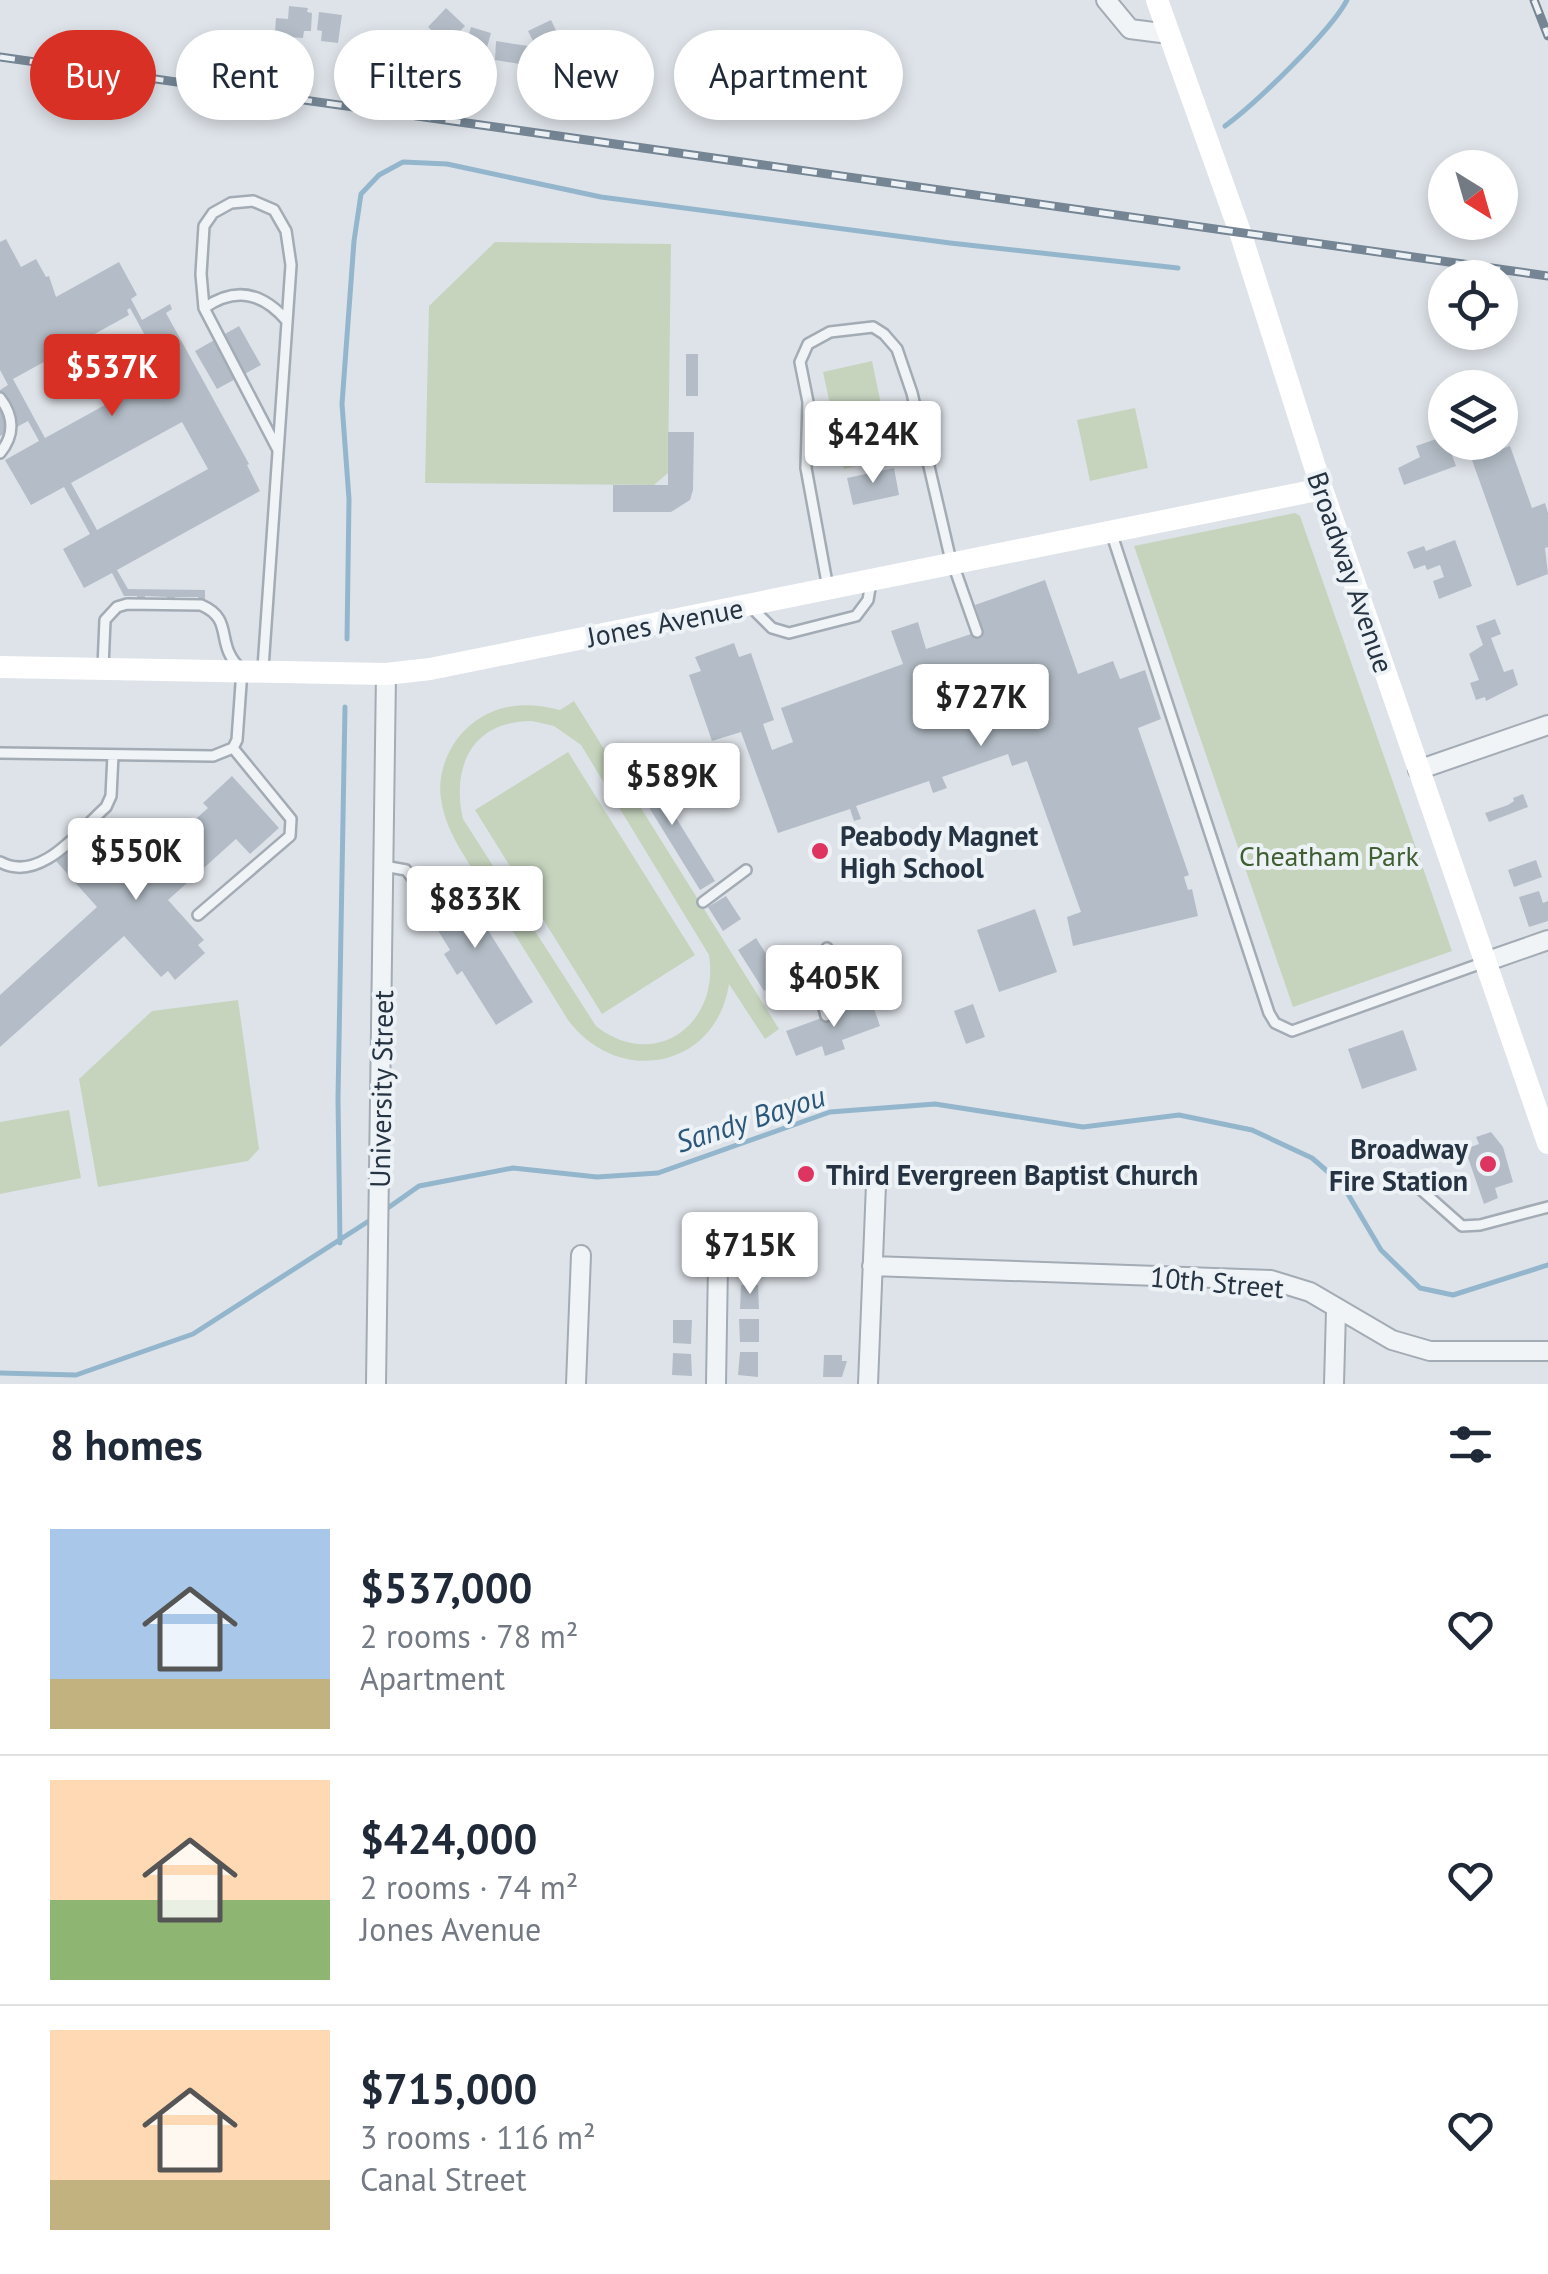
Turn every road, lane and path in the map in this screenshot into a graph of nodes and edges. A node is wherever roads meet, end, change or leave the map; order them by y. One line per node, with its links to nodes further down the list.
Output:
1 (1106, 0): 3 (street)
2 (1157, 0): 3 (street, Broadway Avenue)
3 (1169, 34): 9 (street, Broadway Avenue)
4 (204, 308): 5 (lane); 5 (lane); 7 (lane)
5 (287, 321): 7 (lane)
6 (0, 398): 8 (lane)
7 (278, 450): 18 (lane)
8 (0, 453)
9 (1322, 489): 10 (street, Jones Avenue); 24 (street, Broadway Avenue)
10 (1111, 532): 11 (street, Jones Avenue); 33 (lane)
11 (952, 564): 12 (street, Jones Avenue); 13 (lane); 15 (lane)
12 (872, 580): 13 (street, Jones Avenue); 14 (lane)
13 (828, 589): 14 (street, Jones Avenue)
14 (749, 605): 19 (street, Jones Avenue)
15 (977, 632)
16 (0, 667): 17 (street, Jones Avenue)
17 (103, 668): 18 (street, Jones Avenue); 18 (lane)
18 (252, 670): 19 (street, Jones Avenue); 21 (lane)
19 (386, 674): 26 (street, University Street)
20 (1548, 726): 24 (street)
21 (233, 748): 23 (lane); 30 (lane)
22 (0, 754): 23 (lane)
23 (113, 755): 25 (lane)
24 (1418, 770): 33 (street, Broadway Avenue)
25 (0, 862)
26 (384, 866): 28 (lane); 44 (street, University Street)
27 (746, 870): 29 (lane)
28 (425, 894)
29 (703, 902)
30 (198, 915)
31 (1548, 940): 33 (street)
32 (828, 948): 34 (lane)
33 (1485, 962): 35 (street, Broadway Avenue)
34 (826, 1016)
35 (1548, 1143)
36 (1409, 1178): 38 (lane)
37 (876, 1184): 41 (street)
38 (1548, 1207)
39 (581, 1255): 45 (street)
40 (718, 1264): 46 (street)
41 (872, 1266): 42 (street, 10th Street); 47 (street)
42 (1336, 1311): 43 (street, 10th Street); 48 (street)
43 (1548, 1351)
44 (376, 1384)
45 (576, 1384)
46 (716, 1384)
47 (868, 1384)
48 (1334, 1384)

